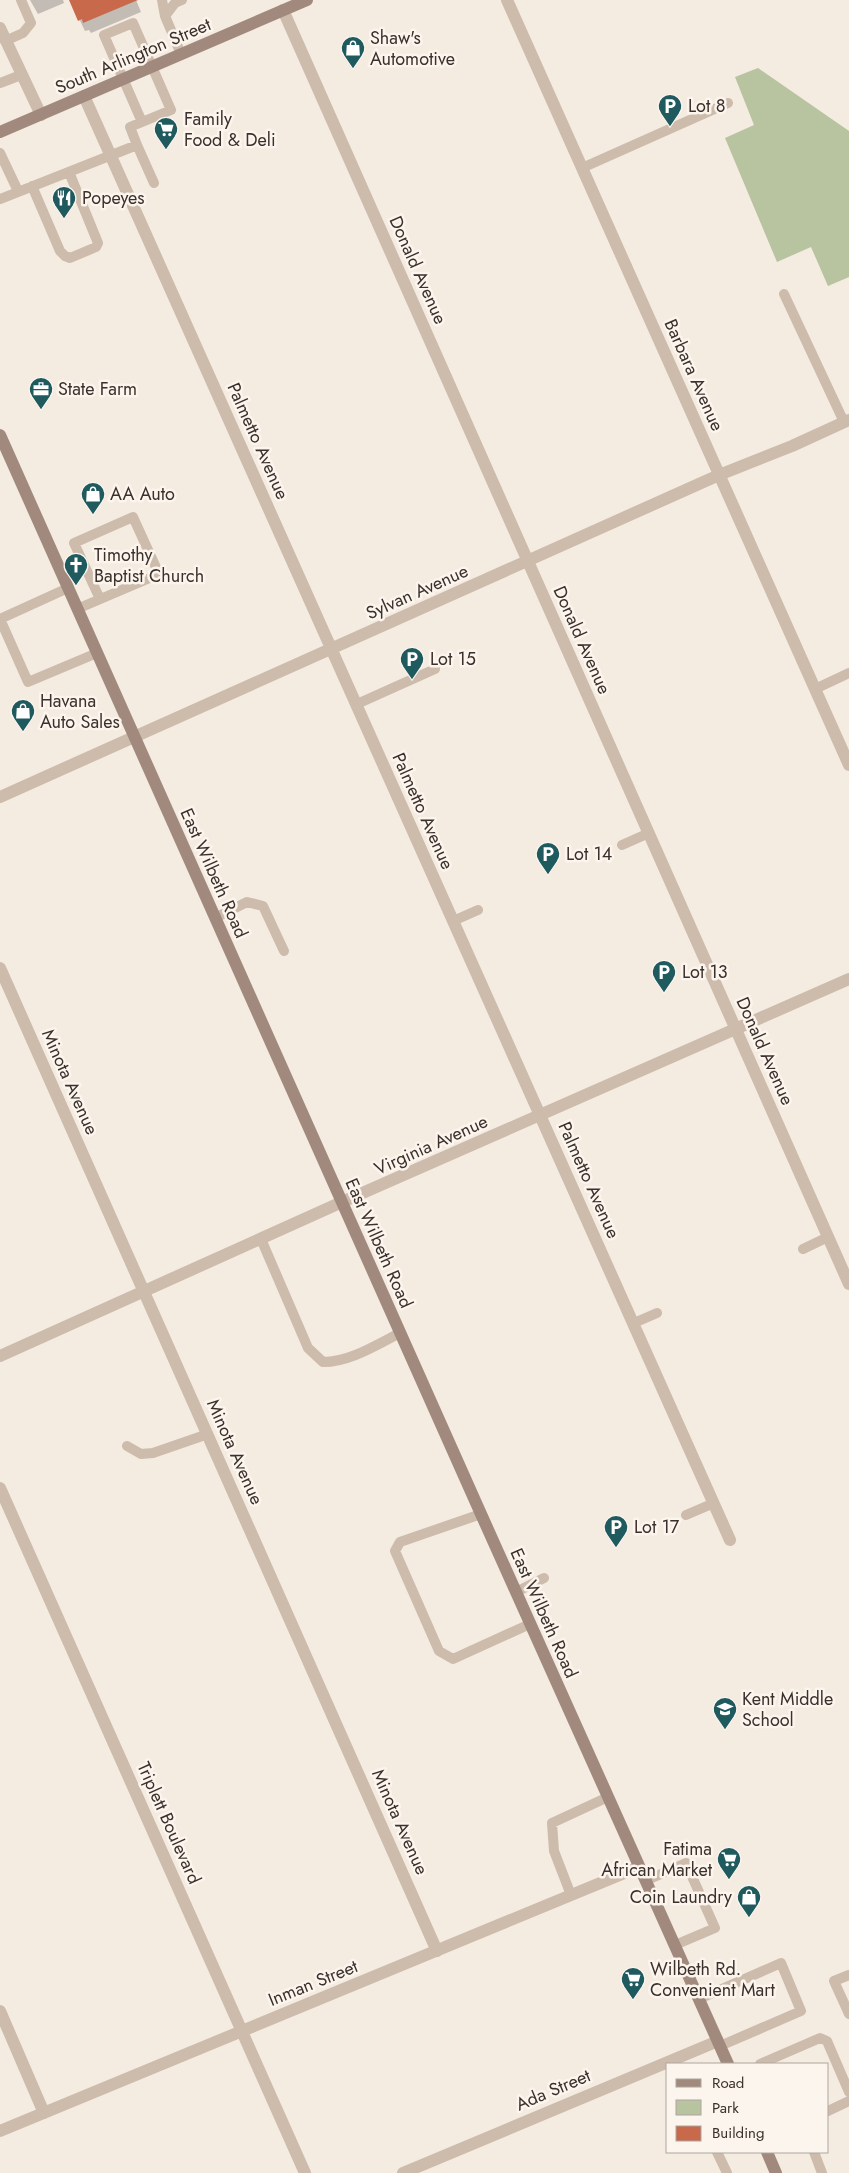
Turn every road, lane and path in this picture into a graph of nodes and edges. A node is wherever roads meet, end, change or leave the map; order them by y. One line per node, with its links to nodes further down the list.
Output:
1 (21, 0): 9 (lane)
2 (162, 0): 7 (lane)
3 (182, 0): 7 (lane)
4 (507, 0): 23 (street, Barbara Avenue)
5 (300, 1): 6 (main road, South Arlington Street)
6 (283, 10): 10 (main road, South Arlington Street); 33 (street, Donald Avenue)
7 (165, 16): 10 (lane)
8 (0, 28): 9 (street)
9 (5, 41): 12 (street)
10 (182, 54): 11 (main road, South Arlington Street)
11 (152, 66): 13 (main road, South Arlington Street); 13 (lane); 18 (lane)
12 (21, 75): 14 (lane); 17 (street)
13 (123, 79): 15 (main road, South Arlington Street); 18 (lane)
14 (0, 83)
15 (84, 96): 17 (main road, South Arlington Street); 22 (street, Palmetto Avenue)
16 (728, 103): 23 (lane)
17 (41, 115): 19 (main road, South Arlington Street)
18 (142, 122): 20 (lane)
19 (0, 132)
20 (137, 145): 22 (lane); 25 (lane)
21 (0, 152): 27 (lane)
22 (111, 156): 24 (lane); 37 (street, Palmetto Avenue)
23 (582, 168): 32 (street, Barbara Avenue)
24 (69, 172): 26 (lane); 26 (lane)
25 (154, 183)
26 (32, 186): 27 (lane)
27 (18, 191): 28 (lane)
28 (0, 199)
29 (784, 294): 30 (lane)
30 (846, 421): 32 (street, Sylvan Avenue)
31 (0, 434): 34 (main road, East Wilbeth Road)
32 (720, 475): 33 (street, Sylvan Avenue); 41 (street, Barbara Avenue)
33 (528, 561): 37 (street, Sylvan Avenue); 46 (street, Donald Avenue)
34 (68, 588): 36 (main road, East Wilbeth Road); 38 (lane)
35 (100, 599): 35 (lane); 36 (lane)
36 (77, 609): 38 (main road, East Wilbeth Road)
37 (332, 650): 42 (street, Palmetto Avenue); 43 (street, Sylvan Avenue)
38 (97, 653): 43 (main road, East Wilbeth Road)
39 (436, 669): 42 (lane)
40 (849, 673): 41 (lane)
41 (815, 688): 44 (street, Barbara Avenue)
42 (357, 704): 50 (street, Palmetto Avenue)
43 (134, 737): 45 (street, Sylvan Avenue); 49 (main road, East Wilbeth Road)
44 (849, 765)
45 (0, 797)
46 (649, 833): 47 (lane); 54 (street, Donald Avenue)
47 (622, 845)
48 (478, 910): 50 (lane)
49 (215, 918): 51 (lane); 56 (main road, East Wilbeth Road)
50 (454, 921): 55 (street, Palmetto Avenue)
51 (284, 951)
52 (0, 968): 61 (street, Minota Avenue)
53 (849, 979): 54 (street, Virginia Avenue)
54 (736, 1029): 55 (street, Virginia Avenue); 57 (street, Donald Avenue)
55 (540, 1115): 56 (street, Virginia Avenue); 63 (street, Palmetto Avenue)
56 (342, 1202): 58 (street, Virginia Avenue); 64 (main road, East Wilbeth Road)
57 (828, 1237): 59 (lane); 60 (street, Donald Avenue)
58 (261, 1240): 61 (street, Virginia Avenue); 64 (lane)
59 (803, 1249)
60 (849, 1284)
61 (144, 1292): 65 (street, Virginia Avenue); 66 (street, Minota Avenue)
62 (657, 1313): 63 (lane)
63 (634, 1323): 69 (street, Palmetto Avenue)
64 (400, 1333): 70 (main road, East Wilbeth Road)
65 (0, 1356)
66 (208, 1434): 67 (lane); 81 (street, Minota Avenue)
67 (127, 1446)
68 (0, 1488): 86 (street, Triplett Boulevard)
69 (714, 1503): 71 (lane); 72 (street, Palmetto Avenue)
70 (481, 1514): 74 (main road, East Wilbeth Road); 75 (lane)
71 (686, 1514)
72 (730, 1540)
73 (544, 1578): 74 (lane)
74 (516, 1592): 75 (main road, East Wilbeth Road)
75 (530, 1624): 76 (main road, East Wilbeth Road)
76 (608, 1797): 77 (main road, East Wilbeth Road); 79 (lane)
77 (638, 1867): 78 (main road, East Wilbeth Road); 79 (street, Inman Street)
78 (645, 1881): 80 (main road, East Wilbeth Road); 80 (lane)
79 (571, 1895): 81 (street, Inman Street)
80 (675, 1945): 83 (main road, East Wilbeth Road)
81 (437, 1951): 86 (street, Inman Street)
82 (849, 1975): 85 (lane)
83 (699, 1999): 87 (main road, East Wilbeth Road); 87 (lane)
84 (0, 2011): 95 (street)
85 (849, 2014)
86 (242, 2031): 95 (street, Inman Street); 100 (street, Triplett Boulevard)
87 (719, 2044): 89 (street, Ada Street); 90 (main road, East Wilbeth Road)
88 (776, 2061): 92 (lane)
89 (672, 2063)
90 (728, 2063)
91 (666, 2066): 101 (street, Ada Street)
92 (849, 2092)
93 (849, 2101): 94 (lane)
94 (829, 2111)
95 (44, 2112): 96 (street, Inman Street)
96 (0, 2131)
97 (717, 2153): 102 (lane)
98 (768, 2153): 103 (main road)
99 (814, 2153): 104 (lane)
100 (305, 2173)
101 (403, 2173)
102 (727, 2173)
103 (776, 2173)
104 (822, 2173)

